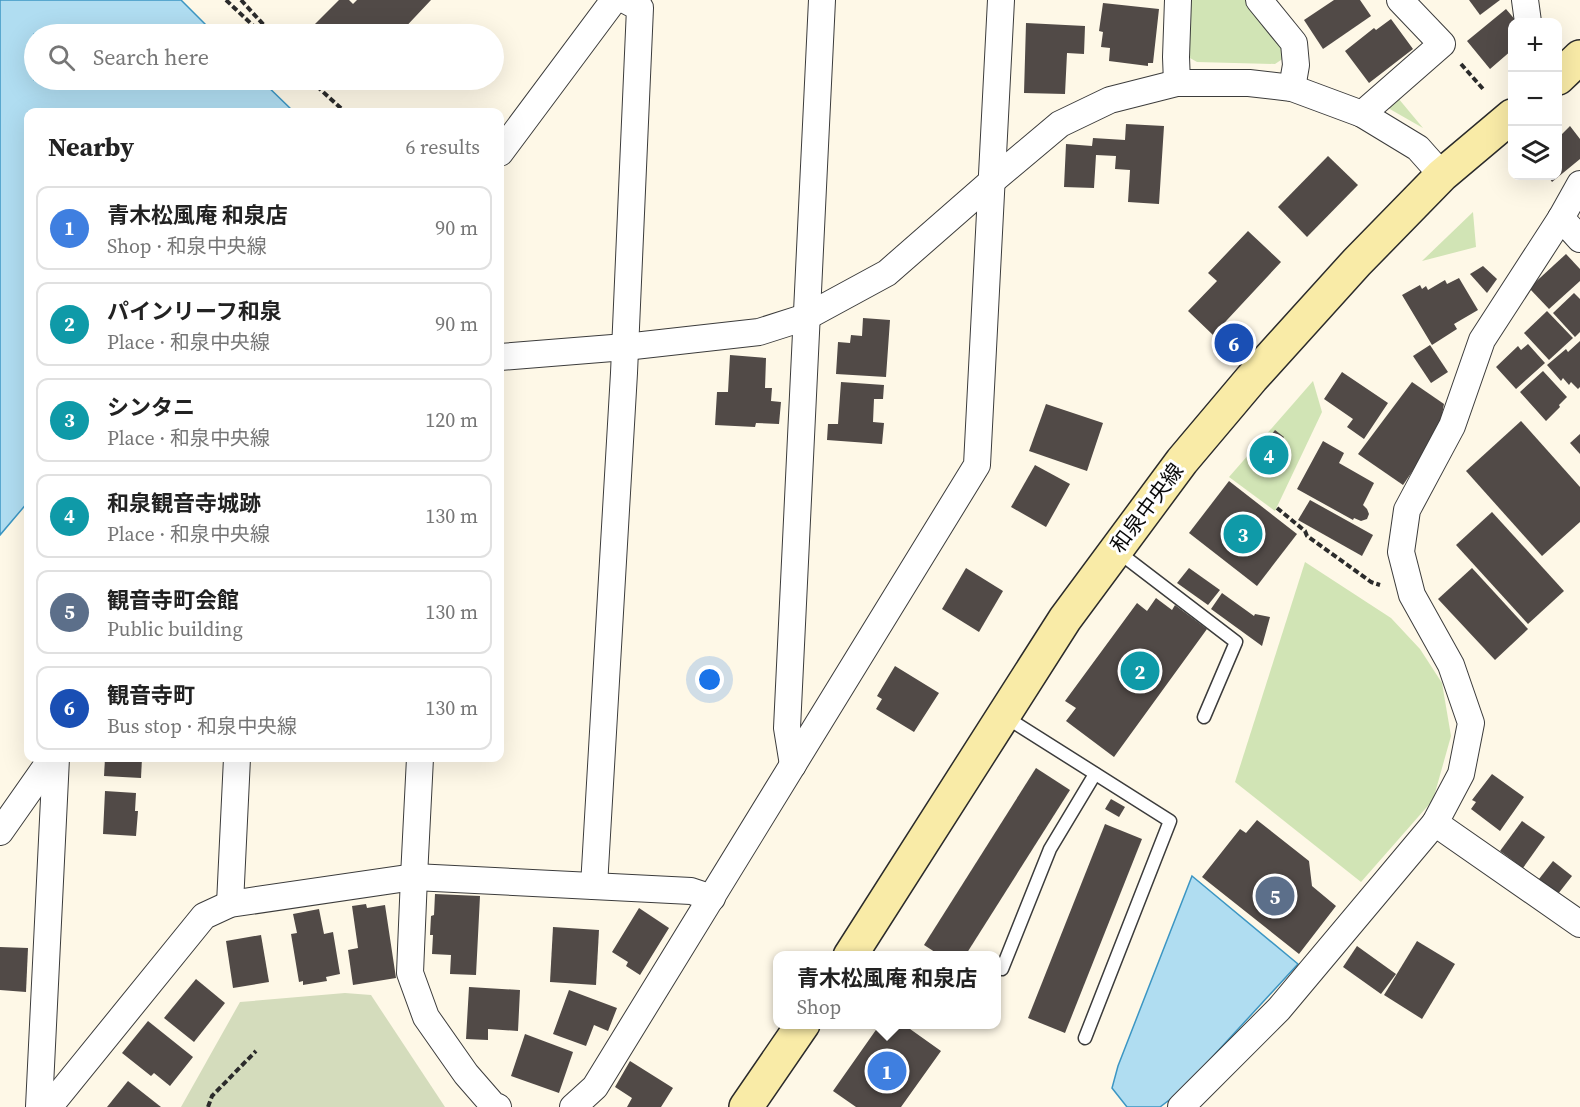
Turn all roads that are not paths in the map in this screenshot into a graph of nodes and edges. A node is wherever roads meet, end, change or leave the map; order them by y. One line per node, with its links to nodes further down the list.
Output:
1 (614, 0): 16 (street)
2 (625, 0): 23 (street)
3 (822, 0): 22 (street)
4 (1001, 0): 18 (street)
5 (1178, 0): 12 (street)
6 (1259, 0): 13 (street)
7 (1400, 0): 14 (street)
8 (1525, 0): 9 (street)
9 (1527, 18)
10 (1580, 57): 11 (street)
11 (1562, 73)
12 (1177, 83): 13 (street); 18 (street)
13 (1292, 88): 14 (street)
14 (1362, 114): 17 (street)
15 (1508, 119): 17 (street, 和泉中央線)
16 (504, 148)
17 (1442, 175): 25 (street, 和泉中央線)
18 (991, 182): 22 (street); 32 (street)
19 (1580, 184): 20 (street)
20 (1562, 218): 21 (street); 34 (street)
21 (1580, 239)
22 (806, 317): 23 (street); 32 (street)
23 (625, 347): 24 (street); 37 (street)
24 (504, 357)
25 (1116, 550): 26 (street, 和泉中央線); 27 (lane)
26 (1003, 715): 33 (lane); 41 (street, 和泉中央線)
27 (1204, 717)
28 (51, 762): 35 (street)
29 (54, 762): 45 (street)
30 (237, 762): 39 (street)
31 (420, 762): 36 (street)
32 (793, 765): 38 (street)
33 (1095, 774): 42 (lane); 44 (lane)
34 (1435, 823): 40 (street); 50 (street)
35 (0, 832)
36 (414, 877): 37 (street); 39 (street); 47 (street)
37 (594, 886): 38 (street)
38 (712, 898): 48 (street)
39 (230, 904): 46 (street)
40 (1580, 924)
41 (853, 951)
42 (1002, 969)
43 (799, 1029): 49 (street)
44 (1085, 1038)
45 (39, 1107)
46 (49, 1107)
47 (498, 1107)
48 (573, 1107)
49 (746, 1107)
50 (1181, 1107)

